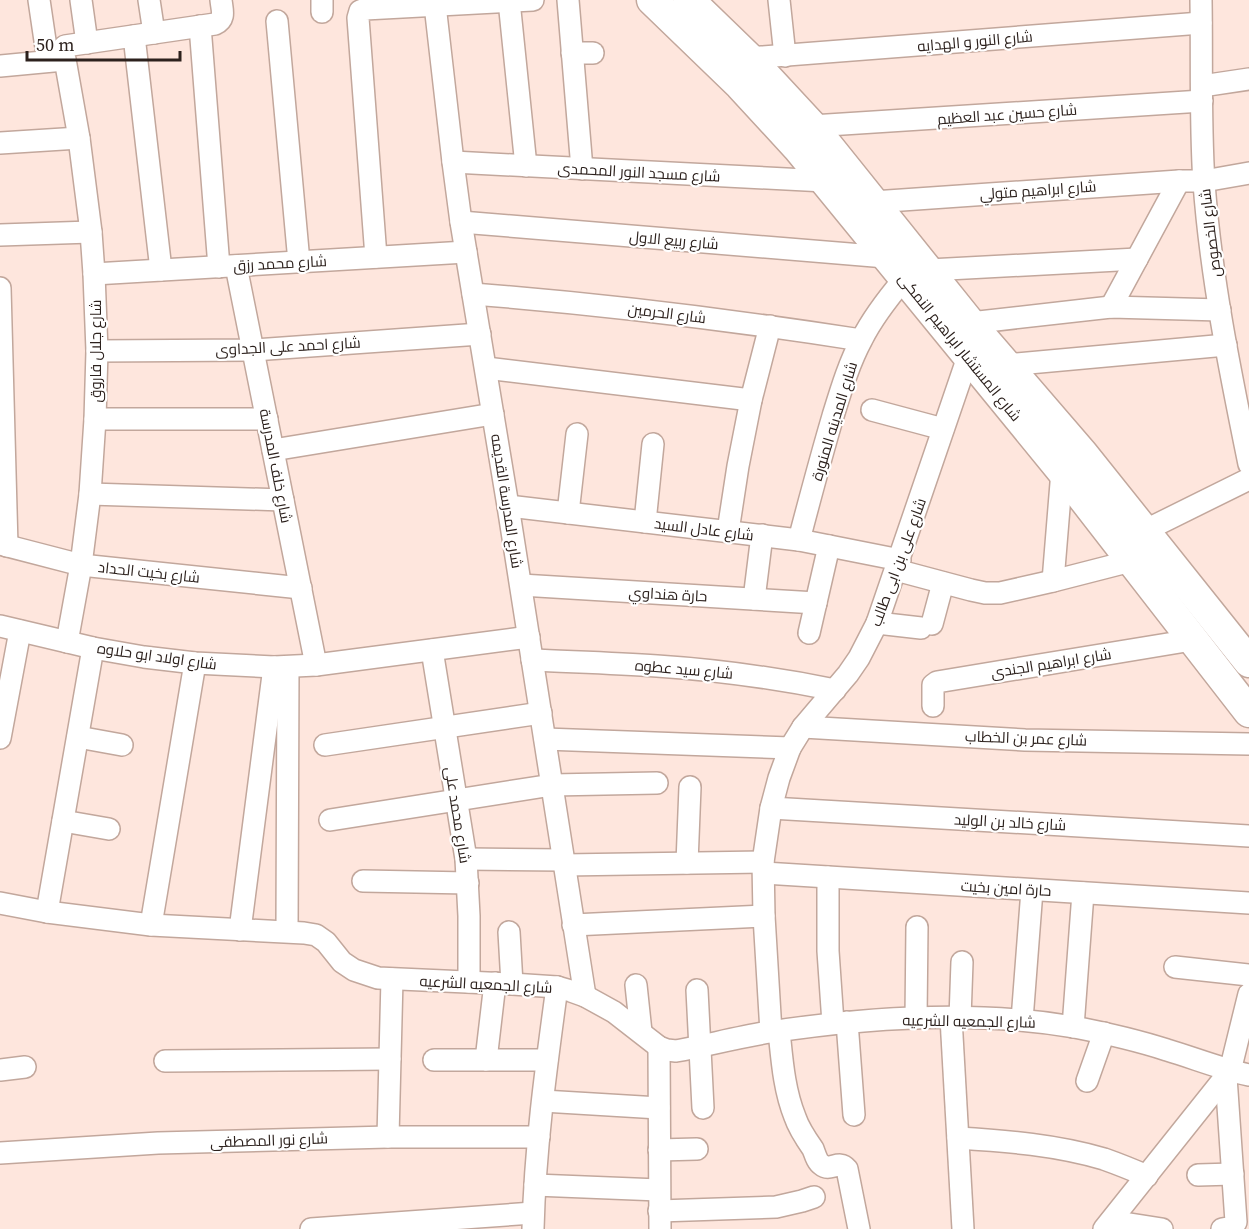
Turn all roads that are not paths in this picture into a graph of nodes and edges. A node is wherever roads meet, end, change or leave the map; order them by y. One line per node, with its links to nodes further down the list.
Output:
1 (39, 0): 22 (street, شارع جلال فاروق)
2 (81, 0): 19 (street)
3 (149, 0): 18 (street)
4 (221, 0): 17 (street)
5 (533, 0): 12 (street)
6 (568, 0): 31 (street)
7 (652, 0): 33 (main road, شارع المستشار ابراهيم النمكى)
8 (689, 0): 21 (main road, شارع المستشار ابراهيم النمكى)
9 (779, 0): 20 (street)
10 (1201, 0): 16 (street, شارع الخصوص)
11 (485, 1): 12 (street); 14 (street)
12 (509, 1): 30 (street)
13 (405, 3): 14 (street); 41 (street)
14 (435, 5): 29 (street, شارع المدرسة القديمه)
15 (277, 21): 43 (street)
16 (1201, 23): 20 (street, شارع النور و الهدايه); 25 (street, شارع الخصوص)
17 (200, 26): 18 (street); 44 (street, شارع خلف المدرسة)
18 (144, 34): 19 (street); 46 (street)
19 (87, 43): 22 (street)
20 (784, 56): 21 (street, شارع النور و الهدايه)
21 (749, 58): 26 (main road, شارع المستشار ابراهيم النمكى)
22 (56, 61): 23 (street); 27 (street, شارع جلال فاروق)
23 (0, 66)
24 (1249, 79): 25 (street, شارع حسين عبد العظيم)
25 (1202, 94): 26 (street, شارع حسين عبد العظيم); 35 (street, شارع الخصوص)
26 (812, 126): 36 (main road, شارع المستشار ابراهيم النمكى)
27 (79, 138): 28 (street); 38 (street, شارع جلال فاروق)
28 (0, 143)
29 (453, 162): 30 (street, شارع مسجد النور المحمدى); 37 (street, شارع المدرسة القديمه)
30 (526, 166): 31 (street, شارع مسجد النور المحمدى)
31 (582, 169): 33 (street, شارع مسجد النور المحمدى)
32 (1249, 173): 35 (street, شارع ابراهيم متولي)
33 (825, 181): 45 (main road, شارع المستشار ابراهيم النمكى)
34 (1179, 181): 35 (street, شارع ابراهيم متولي); 36 (street, شارع ابراهيم متولي); 42 (street)
35 (1204, 181): 51 (street, شارع الخصوص)
36 (873, 202): 45 (main road, شارع المستشار ابراهيم النمكى)
37 (461, 222): 40 (street, شارع المدرسة القديمه); 45 (street, شارع ربيع الاول)
38 (91, 232): 39 (street); 47 (street, شارع جلال فاروق)
39 (0, 235)
40 (466, 252): 41 (street, شارع محمد رزق); 49 (street, شارع المدرسة القديمه)
41 (376, 257): 43 (street, شارع محمد رزق)
42 (1137, 259): 45 (street, شارع ربيع الاول); 50 (street)
43 (299, 262): 44 (street, شارع محمد رزق)
44 (228, 266): 46 (street, شارع محمد رزق); 57 (street, شارع خلف المدرسة)
45 (906, 269): 52 (main road, شارع المستشار ابراهيم النمكى); 55 (street, شارع المدينه المنورة); 59 (main road, شارع المستشار ابراهيم النمكى)
46 (161, 270): 47 (street, شارع محمد رزق)
47 (94, 274): 58 (street, شارع جلال فاروق)
48 (0, 288): 83 (street)
49 (473, 294): 53 (street, شارع الحرمين); 54 (street, شارع المدرسة القديمه)
50 (1111, 308): 51 (street); 52 (street)
51 (1220, 310): 56 (street, شارع الخصوص)
52 (970, 323): 60 (main road, شارع المستشار ابراهيم النمكى)
53 (770, 326): 55 (street, شارع الحرمين); 62 (street)
54 (480, 334): 57 (street, شارع احمد على الجداوى); 61 (street, شارع المدرسة القديمه)
55 (861, 340): 82 (street, شارع المدينه المنورة)
56 (1226, 345): 60 (street); 72 (street, شارع الخصوص)
57 (253, 350): 58 (street, شارع احمد على الجداوى); 66 (street, شارع خلف المدرسة)
58 (96, 351): 65 (street, شارع جلال فاروق)
59 (968, 357): 67 (street, شارع على بن ابى طالب); 71 (main road, شارع المستشار ابراهيم النمكى)
60 (1006, 365): 71 (main road, شارع المستشار ابراهيم النمكى)
61 (486, 368): 62 (street); 64 (street, شارع المدرسة القديمه)
62 (751, 400): 79 (street)
63 (872, 410): 67 (street)
64 (493, 414): 70 (street); 76 (street, شارع المدرسة القديمه)
65 (95, 419): 66 (street); 74 (street, شارع جلال فاروق)
66 (267, 419): 70 (street, شارع خلف المدرسة)
67 (943, 429): 87 (street, شارع على بن ابى طالب)
68 (577, 434): 77 (street)
69 (653, 444): 78 (street)
70 (273, 450): 75 (street, شارع خلف المدرسة)
71 (1072, 463): 80 (main road, شارع المستشار ابراهيم النمكى); 85 (main road, شارع المستشار ابراهيم النمكى); 88 (street)
72 (1249, 464)
73 (1249, 479): 80 (street)
74 (90, 494): 75 (street); 86 (street, شارع جلال فاروق)
75 (283, 500): 91 (street, شارع خلف المدرسة)
76 (508, 506): 77 (street, شارع عادل السيد); 90 (street, شارع المدرسة القديمه)
77 (568, 513): 78 (street, شارع عادل السيد)
78 (645, 522): 79 (street, شارع عادل السيد)
79 (728, 531): 81 (street, شارع عادل السيد)
80 (1144, 531): 103 (main road, شارع المستشار ابراهيم النمكى)
81 (762, 535): 82 (street, شارع عادل السيد); 92 (street)
82 (799, 540): 84 (street, شارع عادل السيد)
83 (4, 545): 86 (street, شارع بخيت الحداد)
84 (828, 546): 87 (street, شارع عادل السيد); 93 (street)
85 (1131, 561): 88 (street, شارع عادل السيد); 98 (main road, شارع المستشار ابراهيم النمكى)
86 (81, 565): 91 (street, شارع بخيت الحداد); 99 (street, شارع جلال فاروق)
87 (898, 565): 89 (street, شارع عادل السيد); 94 (street, شارع على بن ابى طالب)
88 (1053, 581): 89 (street, شارع عادل السيد)
89 (943, 583): 94 (street)
90 (521, 585): 92 (street, حارة هنداوي); 97 (street, شارع المدرسة القديمه)
91 (301, 588): 105 (street, شارع خلف المدرسة)
92 (754, 599): 93 (street, حارة هنداوي)
93 (816, 603): 96 (street)
94 (877, 623): 107 (street, شارع على بن ابى طالب)
95 (10, 628): 99 (street, شارع اولاد ابو حلاوه); 114 (street)
96 (808, 633)
97 (529, 637): 101 (street, شارع اولاد ابو حلاوه); 102 (street, شارع المدرسة القديمه)
98 (1192, 640): 108 (street, شارع ابراهيم الجندى); 109 (main road, شارع المستشار ابراهيم النمكى)
99 (67, 642): 100 (street, شارع اولاد ابو حلاوه)
100 (93, 648): 104 (street, شارع اولاد ابو حلاوه); 113 (street)
101 (432, 650): 105 (street, شارع اولاد ابو حلاوه); 112 (street, شارع محمد على)
102 (532, 660): 107 (street, شارع سيد عطوه); 110 (street, شارع المدرسة القديمه)
103 (1249, 662)
104 (195, 663): 106 (street, شارع اولاد ابو حلاوه); 142 (street)
105 (316, 665): 106 (street, شارع اولاد ابو حلاوه)
106 (281, 667): 145 (street); 146 (street)
107 (835, 690): 111 (street, شارع على بن ابى طالب)
108 (933, 706)
109 (1249, 712)
110 (540, 713): 112 (street); 115 (street, شارع المدرسة القديمه)
111 (803, 727): 116 (street, شارع عمر بن الخطاب); 119 (street, شارع على بن ابى طالب)
112 (444, 728): 118 (street); 123 (street, شارع محمد على)
113 (78, 737): 117 (street); 126 (street)
114 (0, 738)
115 (545, 739): 119 (street); 121 (street, شارع المدرسة القديمه)
116 (1249, 744)
117 (122, 745)
118 (325, 745)
119 (790, 748): 124 (street, شارع على بن ابى طالب)
120 (657, 783): 121 (street)
121 (552, 784): 123 (street); 130 (street, شارع المدرسة القديمه)
122 (690, 787): 131 (street)
123 (456, 800): 125 (street); 129 (street, شارع محمد على)
124 (771, 808): 128 (street, شارع خالد بن الوليد); 132 (street, شارع على بن ابى طالب)
125 (330, 820)
126 (63, 821): 127 (street); 140 (street)
127 (109, 830)
128 (1249, 836)
129 (466, 859): 130 (street, حارة امين بخيت); 135 (street, شارع محمد على)
130 (564, 862): 131 (street, حارة امين بخيت); 143 (street, شارع المدرسة القديمه)
131 (687, 863): 132 (street, حارة امين بخيت)
132 (764, 868): 133 (street, حارة امين بخيت); 141 (street, شارع على بن ابى طالب)
133 (828, 877): 136 (street, حارة امين بخيت); 162 (street)
134 (363, 881): 135 (street)
135 (468, 883): 152 (street, شارع محمد على)
136 (1032, 890): 137 (street, حارة امين بخيت); 161 (street)
137 (1083, 893): 139 (street, حارة امين بخيت); 163 (street)
138 (0, 903): 140 (street, شارع الجمعيه الشرعيه)
139 (1249, 903)
140 (47, 912): 142 (street, شارع الجمعيه الشرعيه)
141 (764, 916): 143 (street); 164 (street, شارع على بن ابى طالب)
142 (151, 925): 145 (street, شارع الجمعيه الشرعيه)
143 (573, 925): 158 (street, شارع المدرسة القديمه)
144 (917, 927): 159 (street)
145 (240, 930): 146 (street, شارع الجمعيه الشرعيه)
146 (286, 931): 151 (street, شارع الجمعيه الشرعيه)
147 (509, 932): 153 (street)
148 (962, 962): 160 (street)
149 (1175, 967): 150 (street)
150 (1249, 975)
151 (392, 979): 152 (street, شارع الجمعيه الشرعيه); 169 (street)
152 (469, 982): 153 (street, شارع الجمعيه الشرعيه)
153 (503, 984): 155 (street, شارع الجمعيه الشرعيه); 171 (street)
154 (636, 985): 165 (street)
155 (557, 987): 158 (street, شارع الجمعيه الشرعيه); 172 (street)
156 (697, 990): 167 (street)
157 (1249, 994): 176 (street)
158 (585, 996): 165 (street, شارع الجمعيه الشرعيه)
159 (916, 1018): 160 (street, شارع الجمعيه الشرعيه); 162 (street, شارع الجمعيه الشرعيه)
160 (956, 1018): 161 (street, شارع الجمعيه الشرعيه); 184 (street)
161 (1022, 1020): 163 (street, شارع الجمعيه الشرعيه)
162 (840, 1023): 164 (street, شارع الجمعيه الشرعيه); 181 (street)
163 (1073, 1027): 166 (street, شارع الجمعيه الشرعيه)
164 (775, 1031): 167 (street, شارع الجمعيه الشرعيه); 198 (street, شارع على بن ابى طالب)
165 (641, 1032): 168 (street, شارع الجمعيه الشرعيه)
166 (1104, 1033): 176 (street, شارع الجمعيه الشرعيه); 177 (street)
167 (700, 1046): 168 (street, شارع الجمعيه الشرعيه); 180 (street)
168 (659, 1047): 179 (street)
169 (390, 1059): 173 (street); 182 (street)
170 (435, 1060): 171 (street)
171 (486, 1060): 172 (street)
172 (547, 1060): 178 (street)
173 (165, 1061)
174 (25, 1067): 175 (street)
175 (0, 1070)
176 (1235, 1074): 188 (street); 190 (street)
177 (1087, 1081)
178 (543, 1101): 179 (street); 183 (street)
179 (659, 1108): 186 (street)
180 (703, 1108)
181 (854, 1115)
182 (388, 1137): 183 (street, شارع نور المصطفى); 187 (street, شارع نور المصطفى)
183 (539, 1137): 191 (street)
184 (958, 1138): 190 (street); 199 (street)
185 (697, 1148): 186 (street)
186 (659, 1150): 192 (street)
187 (0, 1153)
188 (1233, 1174): 189 (street); 201 (street)
189 (1198, 1175)
190 (1147, 1176): 196 (street)
191 (535, 1185): 192 (street); 195 (street)
192 (659, 1190): 194 (street)
193 (814, 1197): 194 (street)
194 (659, 1220)
195 (533, 1221): 197 (street)
196 (1107, 1225): 200 (street)
197 (325, 1228)
198 (859, 1229)
199 (963, 1229)
200 (1162, 1229)
201 (1222, 1229)

